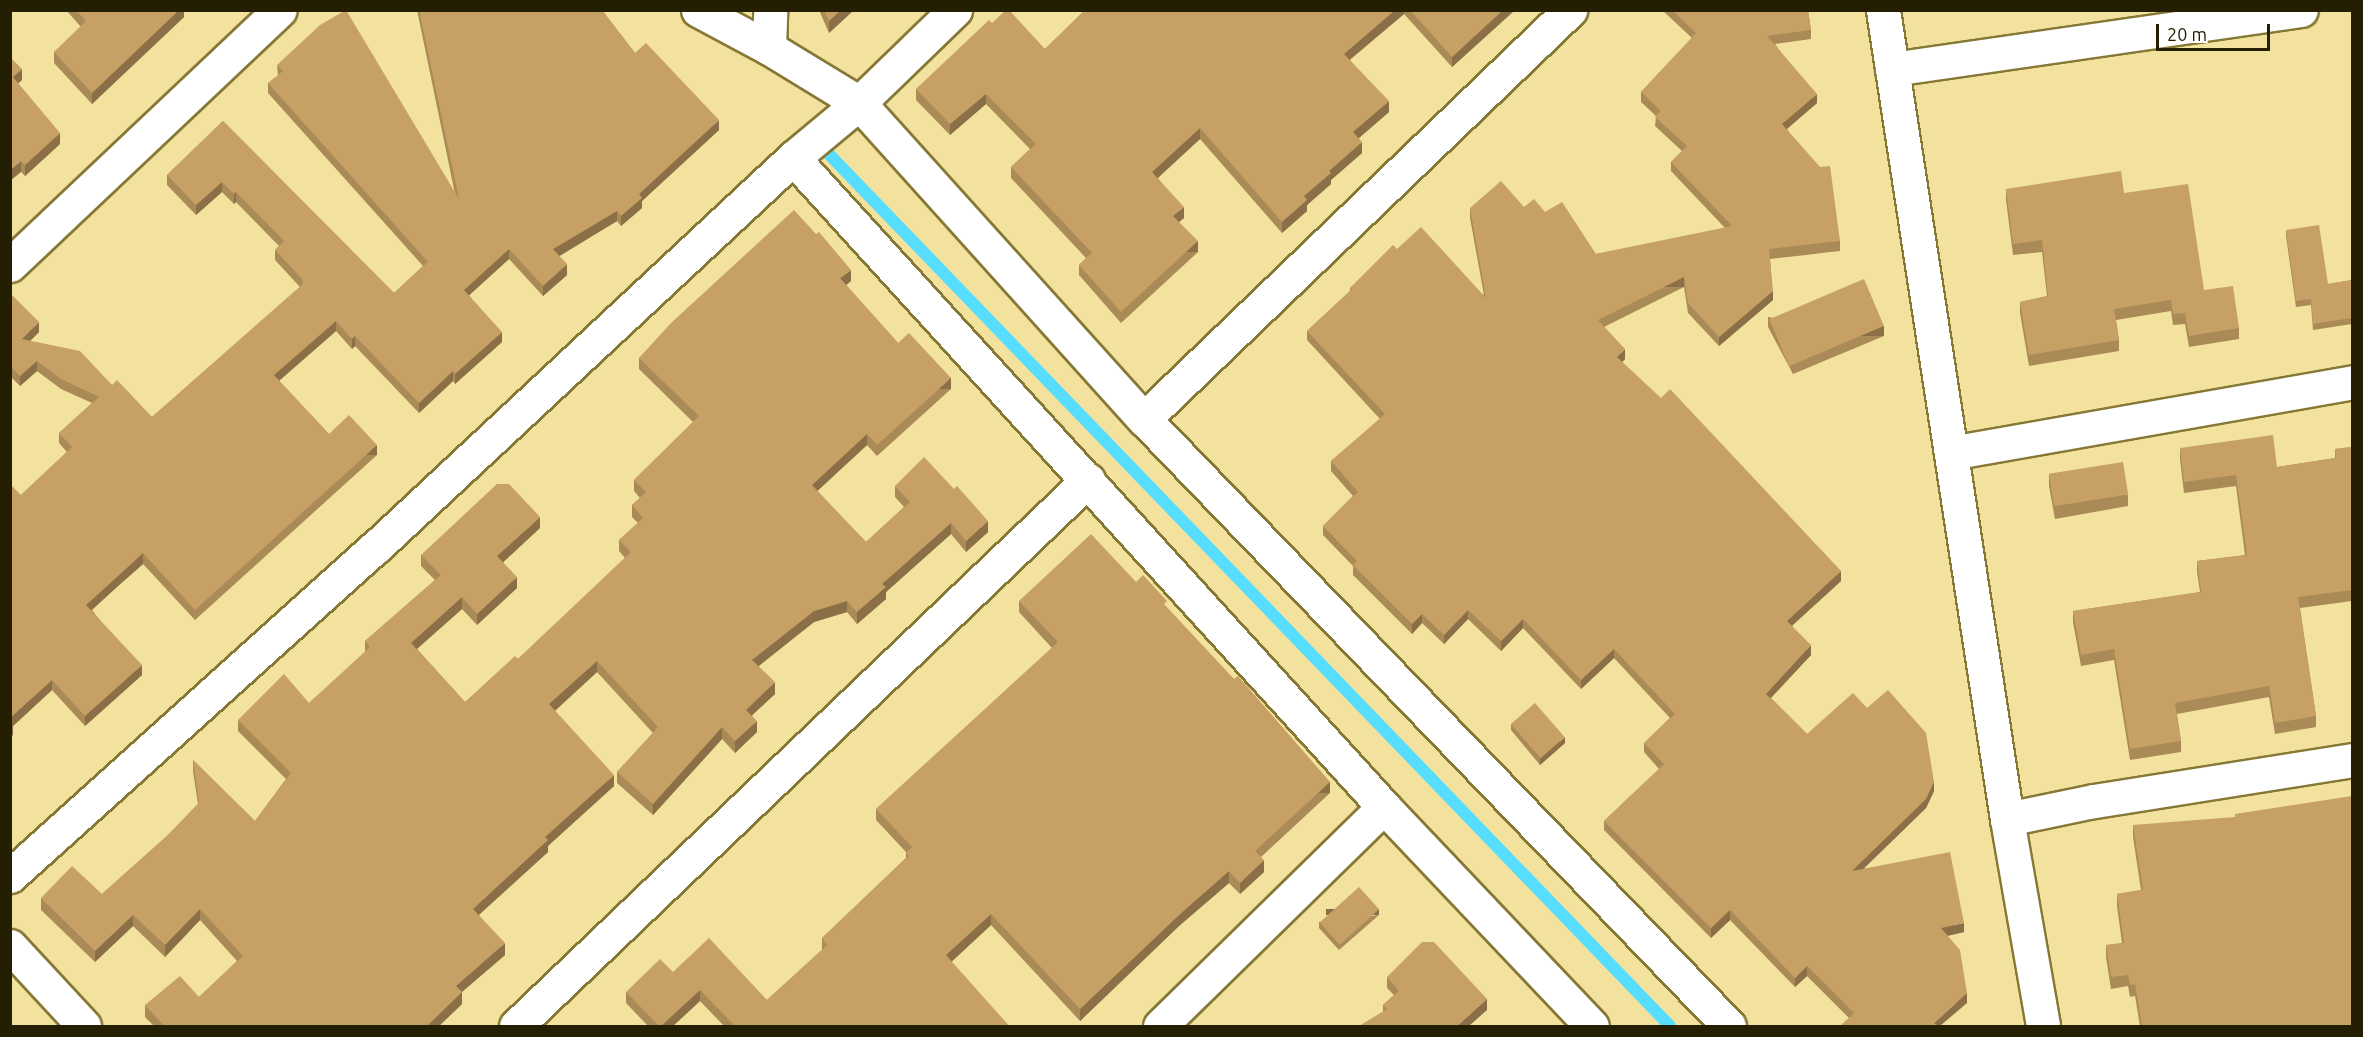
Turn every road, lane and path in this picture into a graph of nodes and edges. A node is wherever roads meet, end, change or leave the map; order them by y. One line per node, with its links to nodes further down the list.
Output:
1 (280, 10): 12 (street)
2 (698, 10): 8 (street)
3 (770, 10): 8 (street)
4 (955, 10): 10 (street)
5 (1570, 10): 14 (street)
6 (1882, 10): 9 (street)
7 (2301, 10): 9 (street)
8 (769, 48): 10 (street)
9 (1892, 69): 15 (street)
10 (859, 103): 11 (street); 14 (street)
11 (793, 158): 16 (street); 20 (street)
12 (10, 266)
13 (2352, 382): 15 (street)
14 (1144, 419): 26 (street)
15 (1951, 453): 19 (street)
16 (1088, 480): 18 (street); 23 (street)
17 (2352, 760): 19 (street)
18 (1384, 807): 24 (street); 25 (street)
19 (2007, 819): 27 (street)
20 (10, 876)
21 (10, 946): 22 (street)
22 (84, 1026)
23 (516, 1026)
24 (1160, 1026)
25 (1592, 1026)
26 (1729, 1026)
27 (2043, 1026)

